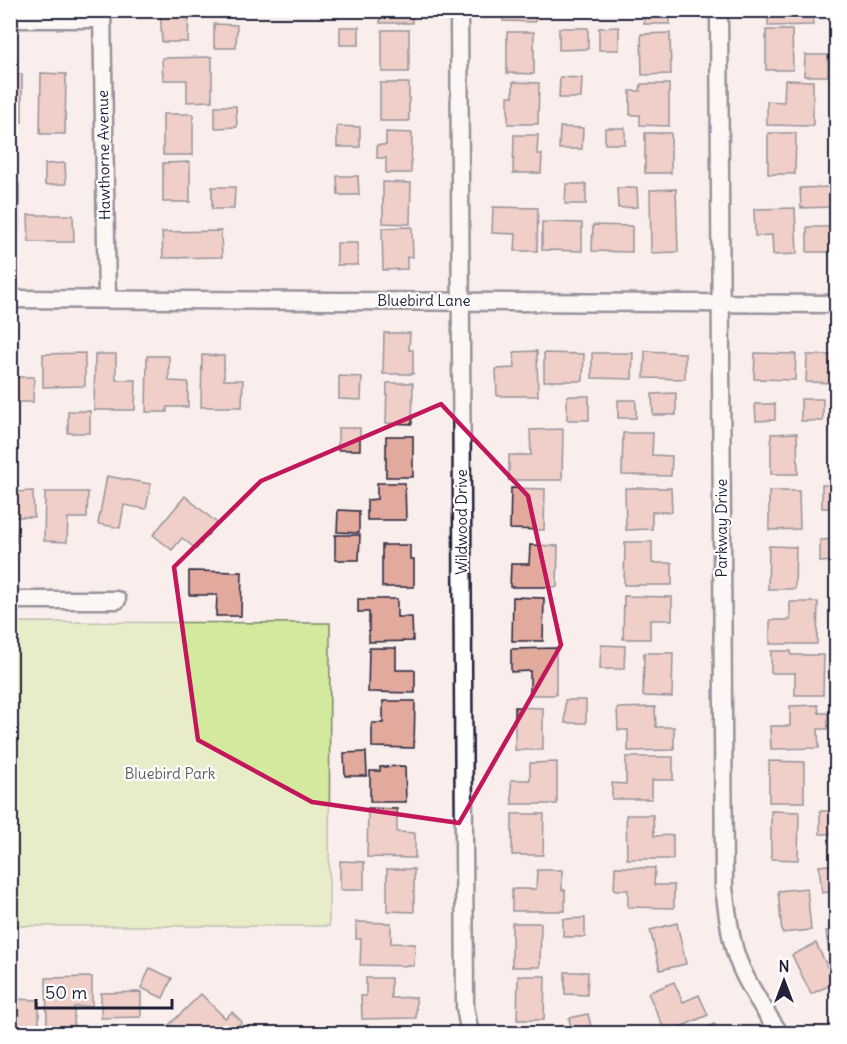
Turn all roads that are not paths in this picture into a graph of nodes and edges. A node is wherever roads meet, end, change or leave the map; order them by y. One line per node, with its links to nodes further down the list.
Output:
1 (459, 10): 7 (street, Wildwood Drive)
2 (719, 10): 8 (street, Parkway Drive)
3 (102, 15): 4 (street); 6 (street, Hawthorne Avenue)
4 (10, 19)
5 (10, 299): 6 (street, Bluebird Lane)
6 (107, 299): 7 (street, Bluebird Lane)
7 (461, 302): 8 (street, Bluebird Lane); 12 (street, Wildwood Drive)
8 (721, 303): 9 (street, Bluebird Lane); 13 (street, Parkway Drive)
9 (837, 304)
10 (10, 600): 11 (street)
11 (117, 600)
12 (470, 1034)
13 (780, 1034)

